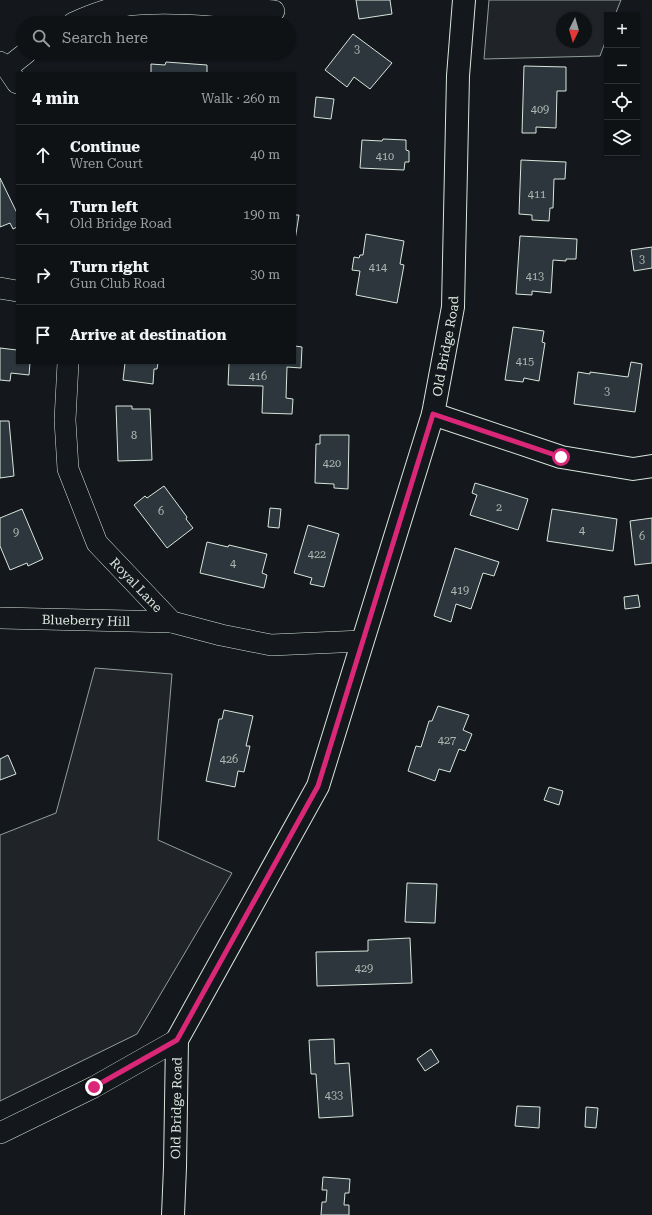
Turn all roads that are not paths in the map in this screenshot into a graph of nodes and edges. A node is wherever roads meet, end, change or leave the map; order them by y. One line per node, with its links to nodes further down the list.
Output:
1 (464, 0): 9 (street, Old Bridge Road)
2 (274, 11): 3 (street)
3 (90, 16)
4 (19, 60): 5 (street)
5 (8, 71)
6 (0, 288): 7 (street)
7 (16, 291)
8 (68, 364): 12 (street, Royal Lane)
9 (433, 414): 10 (street); 13 (street, Old Bridge Road)
10 (652, 466)
11 (0, 618): 12 (street, Blueberry Hill)
12 (172, 622): 13 (street, Royal Lane)
13 (362, 642): 14 (street, Old Bridge Road)
14 (177, 1040): 15 (street); 16 (street, Old Bridge Road)
15 (0, 1133)
16 (173, 1215)

